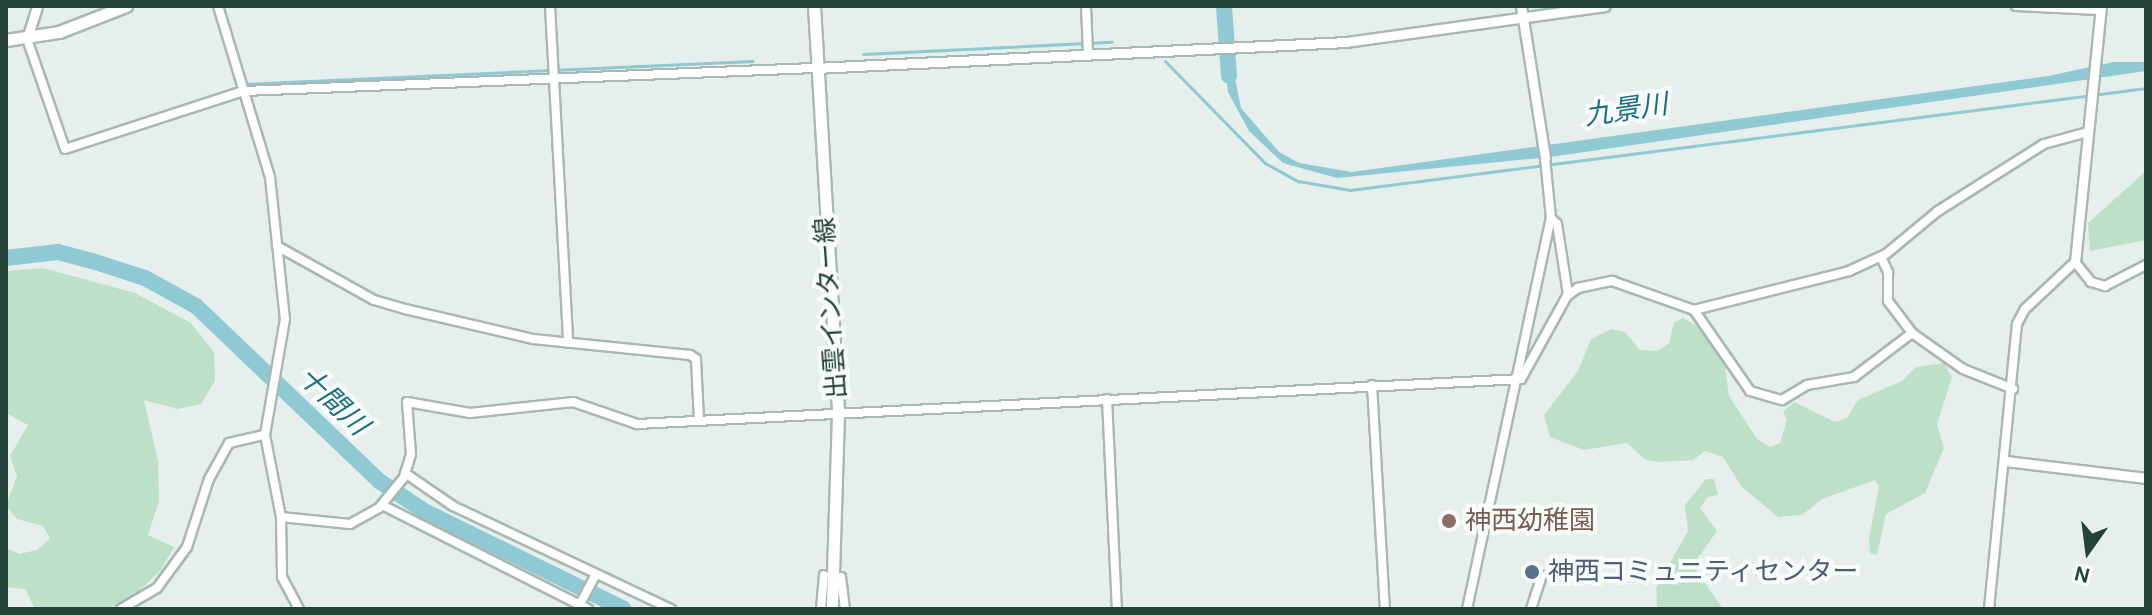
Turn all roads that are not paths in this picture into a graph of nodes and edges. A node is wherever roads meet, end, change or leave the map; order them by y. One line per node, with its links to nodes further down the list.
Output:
1 (37, 6): 12 (street)
2 (126, 6): 12 (main road)
3 (218, 6): 17 (street)
4 (550, 6): 16 (street)
5 (1086, 6): 14 (street)
6 (1521, 6): 11 (street)
7 (1605, 6): 11 (street)
8 (2016, 6): 10 (street)
9 (814, 7): 15 (main road, 出雲インター線)
10 (2100, 8): 18 (street)
11 (1523, 19): 14 (street); 19 (street)
12 (27, 39): 13 (main road); 17 (street)
13 (6, 40)
14 (1088, 54): 15 (street)
15 (815, 68): 16 (street); 33 (main road, 出雲インター線)
16 (553, 78): 17 (street); 28 (street)
17 (244, 91): 21 (street)
18 (2088, 132): 22 (street); 23 (street)
19 (1546, 164): 20 (street)
20 (1551, 218): 25 (street); 29 (street)
21 (277, 246): 28 (street); 35 (street)
22 (1881, 257): 26 (street); 27 (street)
23 (2075, 262): 24 (street); 31 (street)
24 (2146, 265)
25 (1568, 294): 26 (street); 29 (street)
26 (1694, 310): 27 (street)
27 (1912, 333): 31 (street)
28 (568, 343): 34 (street)
29 (1518, 379): 30 (street); 54 (street)
30 (1372, 385): 32 (street); 53 (street)
31 (2013, 389): 36 (street)
32 (1107, 399): 33 (street); 52 (street)
33 (838, 414): 34 (street); 50 (main road, 出雲インター線)
34 (699, 421): 37 (street)
35 (265, 435): 40 (street); 46 (street)
36 (2006, 461): 38 (street); 56 (street)
37 (405, 475): 39 (street); 42 (street)
38 (2146, 478)
39 (383, 503): 40 (street); 45 (street)
40 (281, 517): 47 (street)
41 (824, 575): 49 (street)
42 (595, 576): 45 (street); 48 (street)
43 (1542, 576): 55 (street)
44 (841, 577): 51 (street)
45 (582, 606)
46 (121, 609)
47 (299, 609)
48 (671, 609)
49 (821, 609)
50 (832, 609)
51 (845, 609)
52 (1117, 609)
53 (1385, 609)
54 (1467, 609)
55 (1531, 609)
56 (1989, 609)

